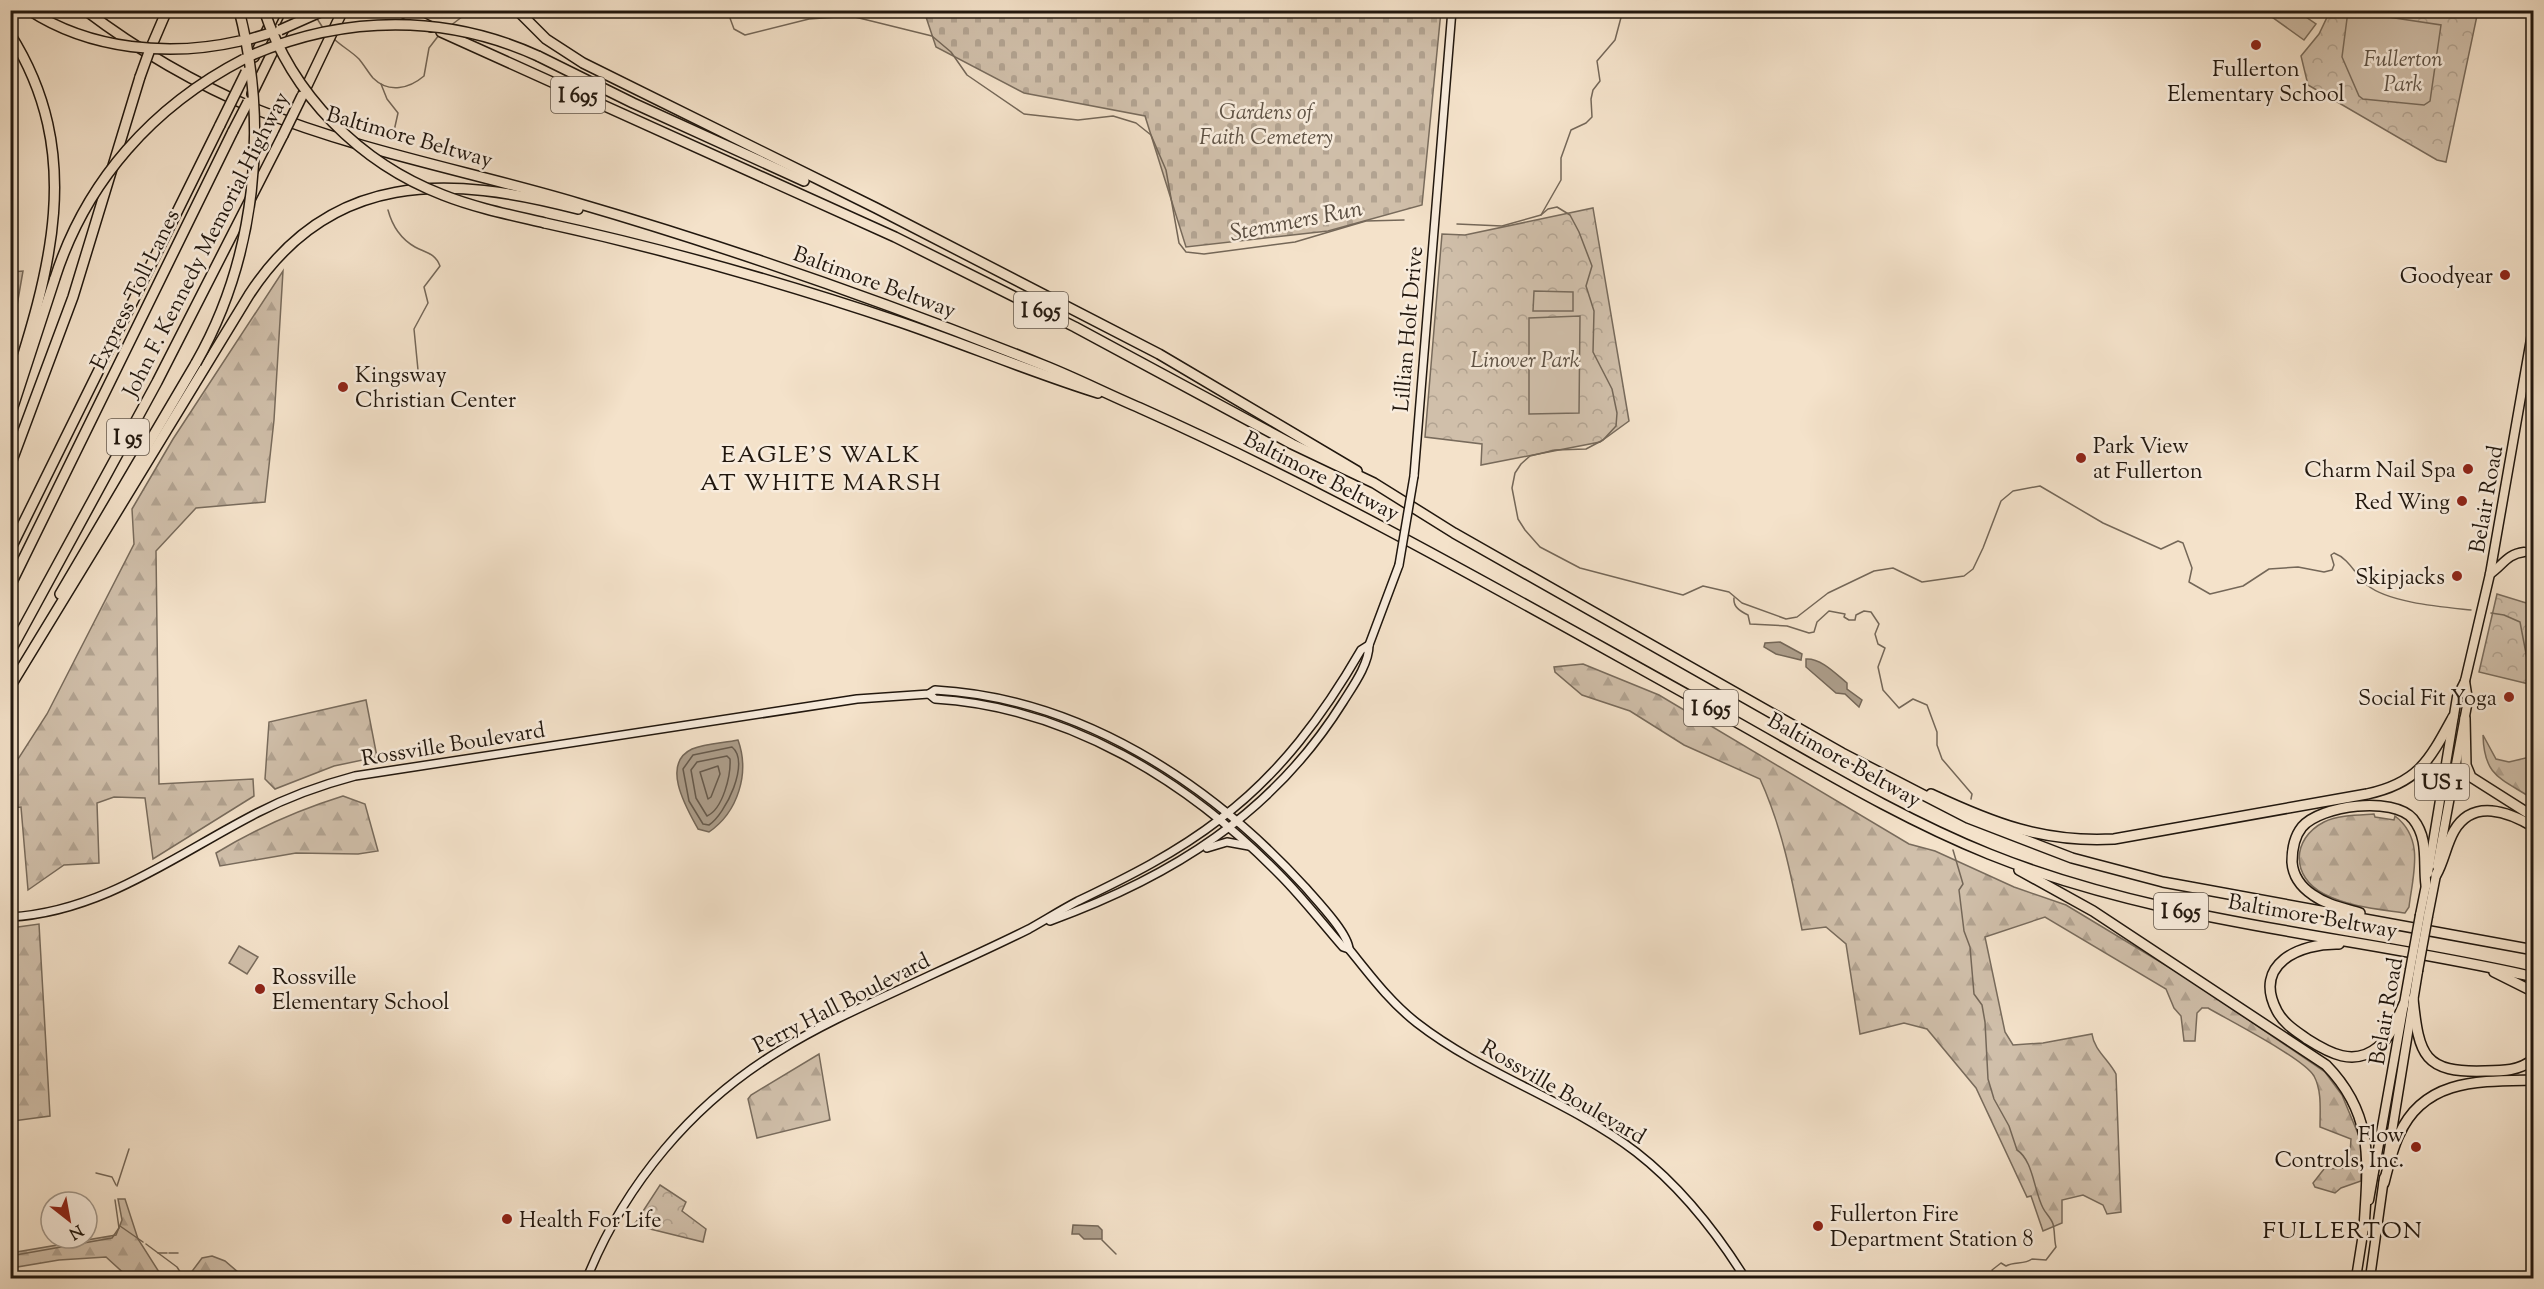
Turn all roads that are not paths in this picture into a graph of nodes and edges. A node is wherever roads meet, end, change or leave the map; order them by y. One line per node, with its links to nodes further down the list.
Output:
1 (29, 10): 8 (highway, bridge)
2 (85, 10): 15 (highway, Baltimore Beltway / I 695)
3 (167, 10): 20 (highway, bridge)
4 (239, 10): 28 (highway, bridge)
5 (264, 10): 18 (highway, bridge)
6 (277, 10): 22 (highway, Express Toll Lanes, bridge)
7 (293, 10): 25 (highway, Express Toll Lanes, bridge)
8 (325, 10)
9 (344, 10): 27 (highway, John F. Kennedy Memorial Highway / I 95, bridge)
10 (398, 10): 21 (highway, Baltimore Beltway / I 695)
11 (517, 10): 14 (highway)
12 (1452, 10): 26 (main road, Lillian Holt Drive, bridge)
13 (10, 34): 17 (highway)
14 (890, 217): 19 (highway, bridge); 21 (highway)
15 (807, 278): 18 (highway, Baltimore Beltway / I 695); 30 (highway)
16 (2534, 322): 24 (main road, Belair Road / US 1)
17 (10, 396)
18 (1120, 400): 45 (highway, Baltimore Beltway / I 695)
19 (10, 416)
20 (10, 466)
21 (1374, 483): 36 (highway, Baltimore Beltway / I 695)
22 (10, 550)
23 (2524, 552): 24 (main road)
24 (2490, 574): 29 (main road, Belair Road / US 1)
25 (10, 586)
26 (1369, 645): 34 (main road, Lillian Holt Drive); 35 (main road, Lillian Holt Drive)
27 (10, 652)
28 (10, 679)
29 (2465, 681): 32 (main road, Belair Road / US 1); 33 (main road, Belair Road / US 1)
30 (10, 687)
31 (929, 694): 37 (main road, Rossville Boulevard); 39 (main road, Rossville Boulevard); 49 (main road, Rossville Boulevard)
32 (2453, 717): 36 (highway); 47 (main road, Belair Road / US 1)
33 (2465, 717): 38 (highway); 46 (main road, Belair Road / US 1)
34 (1312, 727): 35 (main road); 37 (main road, Lillian Holt Drive)
35 (1322, 732): 40 (main road, Lillian Holt Drive)
36 (1819, 740): 50 (highway, Baltimore Beltway / I 695)
37 (1228, 813): 39 (main road, Perry Hall Boulevard); 40 (main road, Rossville Boulevard)
38 (2534, 817)
39 (1221, 819): 41 (main road, Rossville Boulevard); 51 (main road, Perry Hall Boulevard)
40 (1237, 821): 41 (main road, Perry Hall Boulevard); 55 (main road, Rossville Boulevard)
41 (1230, 827): 43 (main road, Rossville Boulevard); 44 (main road, Perry Hall Boulevard)
42 (2534, 827): 46 (highway)
43 (1252, 847): 44 (main road); 55 (main road, Rossville Boulevard)
44 (1196, 852): 51 (main road, Perry Hall Boulevard)
45 (1991, 854): 54 (highway, Baltimore Beltway / I 695); 66 (highway)
46 (2436, 875): 48 (main road, Belair Road / US 1)
47 (2426, 885): 48 (main road, Belair Road / US 1); 50 (highway)
48 (2424, 915): 58 (main road, Belair Road / US 1, bridge)
49 (10, 917)
50 (2391, 923): 52 (highway, Baltimore Beltway / I 695)
51 (1029, 929): 67 (main road, Perry Hall Boulevard)
52 (2477, 939): 53 (highway); 56 (highway, Baltimore Beltway / I 695)
53 (2534, 943)
54 (2377, 945): 57 (highway, Baltimore Beltway / I 695); 62 (highway)
55 (1349, 950): 68 (main road, Rossville Boulevard)
56 (2534, 950)
57 (2475, 964): 59 (highway, Baltimore Beltway / I 695); 60 (highway)
58 (2414, 970): 61 (main road, Belair Road / US 1); 62 (main road, Belair Road / US 1)
59 (2534, 977)
60 (2534, 992)
61 (2413, 999): 63 (highway); 65 (main road, Belair Road / US 1)
62 (2404, 1004): 66 (main road, Belair Road / US 1)
63 (2534, 1059)
64 (2534, 1080): 65 (highway)
65 (2384, 1183): 70 (main road, Belair Road / US 1)
66 (2364, 1228): 69 (main road, Belair Road / US 1)
67 (587, 1278)
68 (1745, 1278)
69 (2356, 1278)
70 (2370, 1278)

